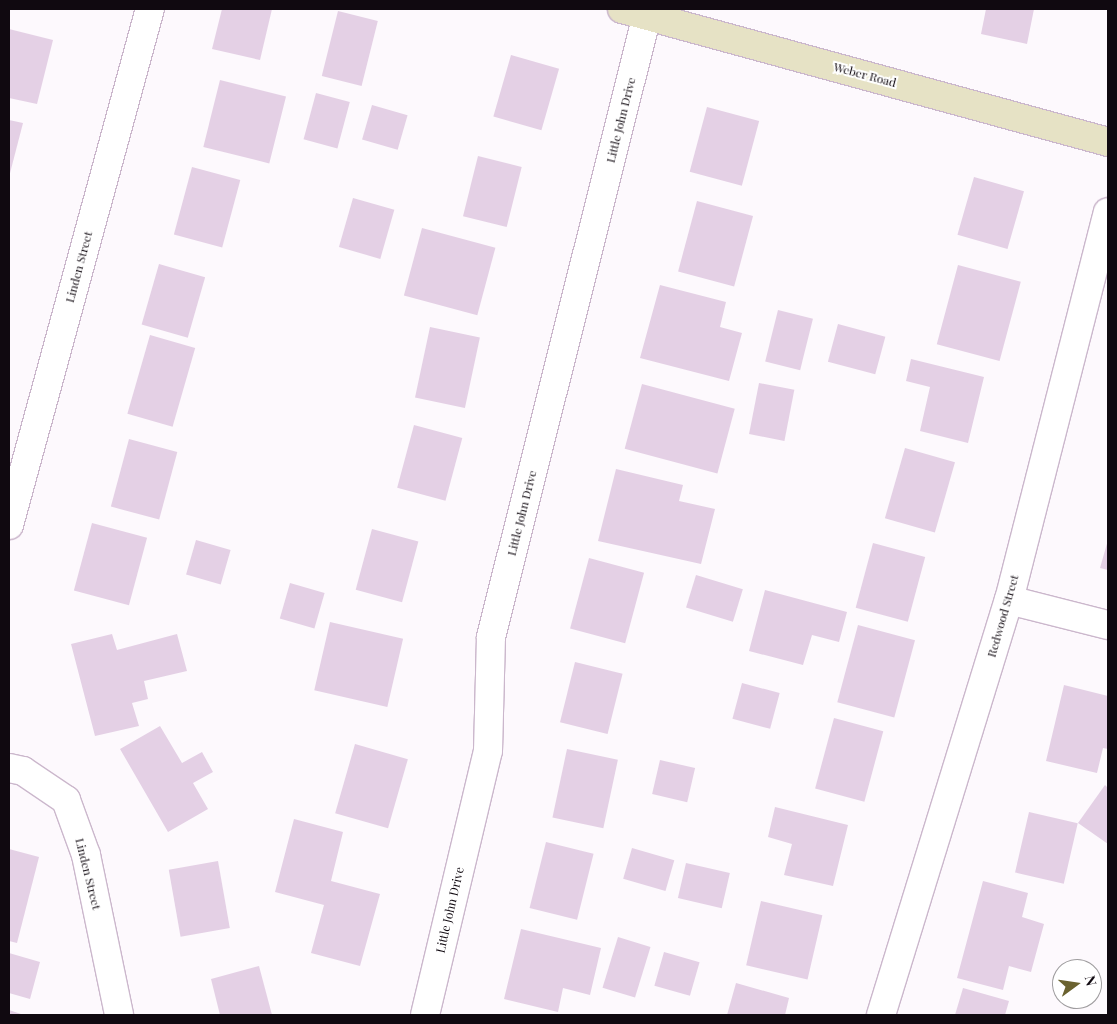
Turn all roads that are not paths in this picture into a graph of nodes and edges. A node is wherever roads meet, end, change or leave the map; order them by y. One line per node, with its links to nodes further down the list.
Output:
1 (150, 9): 5 (street, Linden Street)
2 (635, 12): 3 (main road, Weber Road); 10 (street, Little John Drive)
3 (1108, 142)
4 (1108, 212): 6 (street, Redwood Street)
5 (9, 525)
6 (1009, 600): 7 (street); 11 (street, Redwood Street)
7 (1108, 625)
8 (9, 768): 9 (street, Linden Street)
9 (119, 1015)
10 (425, 1015)
11 (881, 1015)

